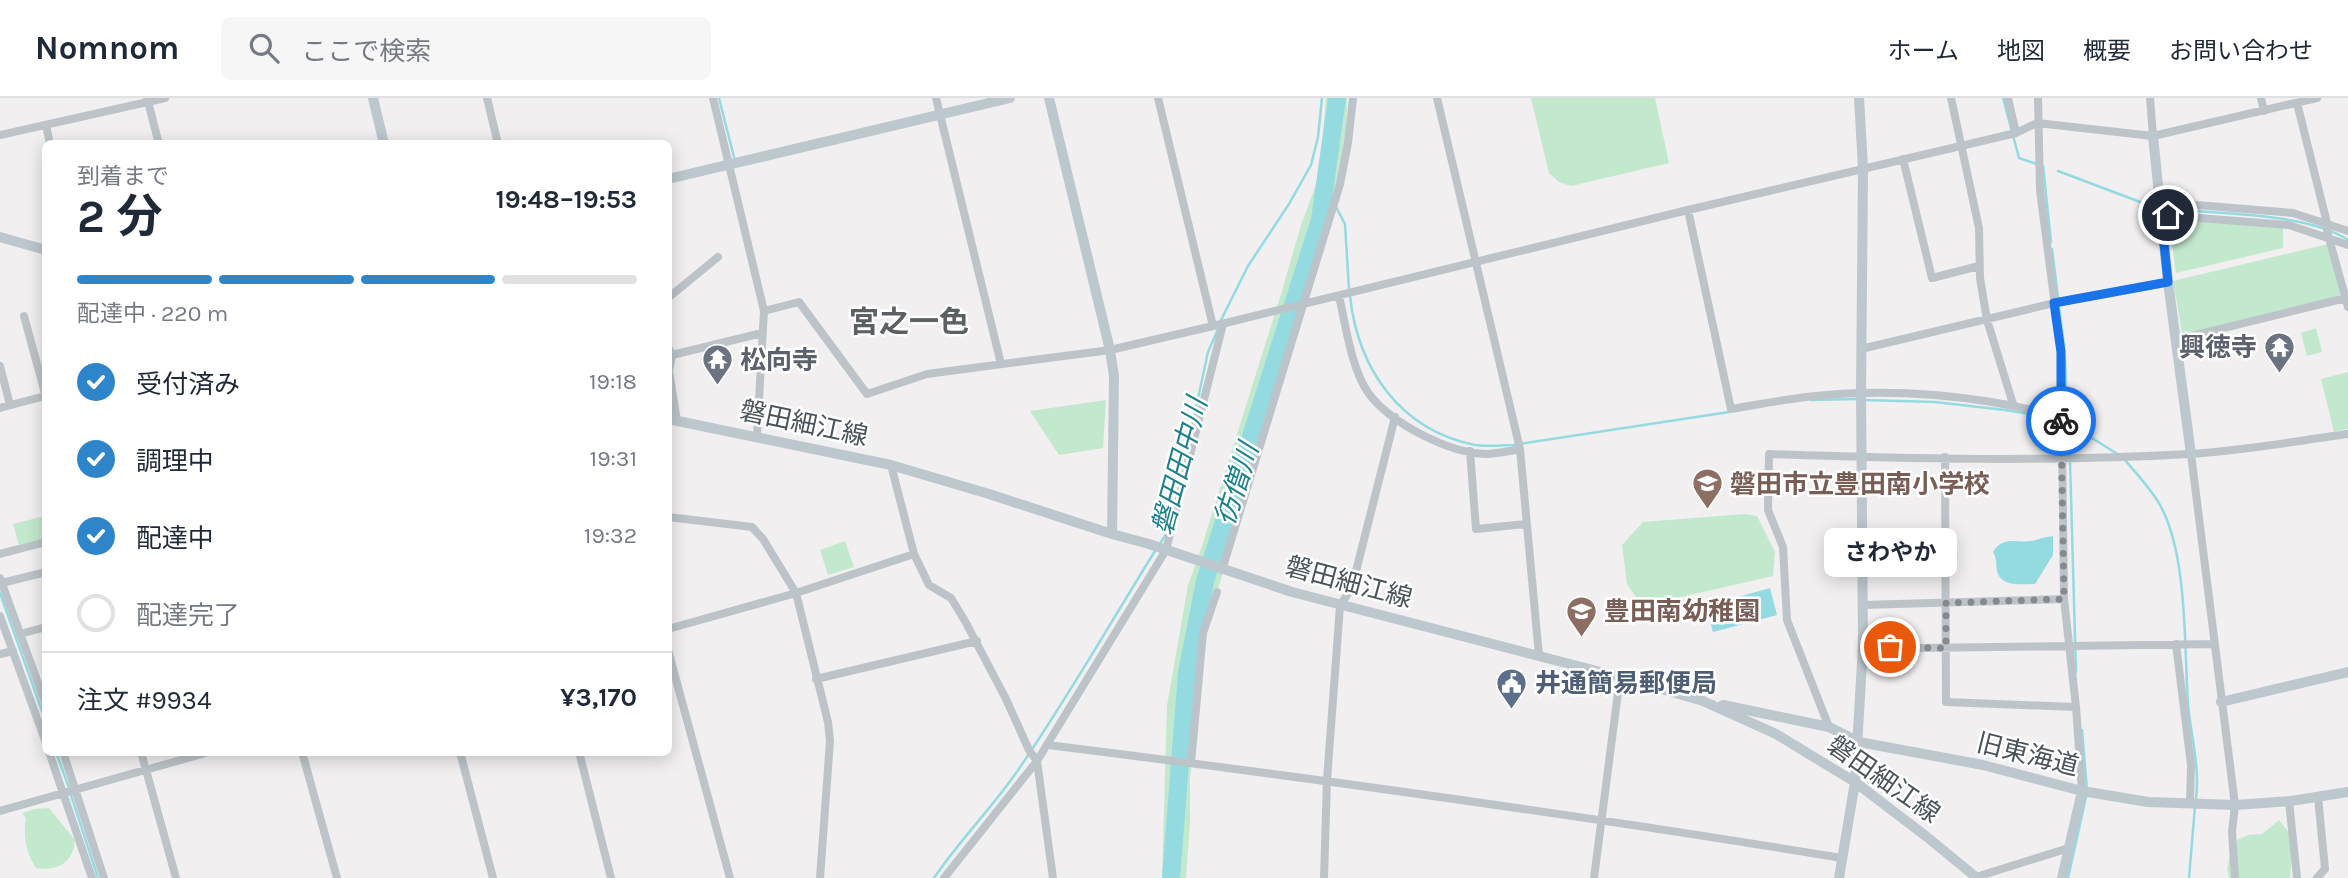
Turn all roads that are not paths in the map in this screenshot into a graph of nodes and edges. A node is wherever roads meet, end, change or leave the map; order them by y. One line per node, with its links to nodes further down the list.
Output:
1 (165, 98): 18 (street)
2 (373, 98): 29 (street)
3 (487, 98): 30 (street)
4 (713, 98): 33 (street)
5 (936, 98): 21 (street)
6 (1010, 98): 21 (street)
7 (1049, 98): 62 (street)
8 (1158, 98): 58 (street)
9 (1353, 98): 53 (street)
10 (1437, 98): 46 (street)
11 (1859, 98): 34 (street)
12 (1951, 98): 31 (street)
13 (2008, 98): 24 (street)
14 (2038, 98): 22 (street)
15 (2150, 98): 26 (street)
16 (2261, 98): 20 (street)
17 (2317, 98): 19 (street)
18 (148, 100): 23 (street); 28 (street)
19 (2297, 103): 20 (street); 39 (street)
20 (2264, 111): 26 (street)
21 (940, 114): 33 (street); 64 (street)
22 (2037, 123): 24 (street); 26 (street); 52 (street)
23 (46, 125): 25 (street); 27 (street)
24 (2016, 134): 31 (street)
25 (0, 135)
26 (2153, 136): 36 (street)
27 (49, 140)
28 (158, 140)
29 (383, 140)
30 (497, 140)
31 (1962, 146): 32 (street); 47 (street)
32 (1903, 159): 34 (street); 47 (street)
33 (729, 164): 35 (street); 54 (street)
34 (1863, 168): 37 (street); 61 (street)
35 (672, 178)
36 (2160, 202): 38 (street); 39 (street)
37 (1688, 210): 46 (street); 67 (street)
38 (2161, 215): 42 (street); 48 (street)
39 (2327, 223): 40 (street); 42 (street)
40 (2348, 231)
41 (0, 237): 44 (street)
42 (2330, 238): 43 (street); 51 (street)
43 (2348, 246)
44 (42, 249)
45 (718, 257): 49 (street)
46 (1477, 263): 50 (street); 77 (street)
47 (1979, 266): 56 (street)
48 (2168, 282): 52 (street); 60 (street)
49 (672, 295)
50 (1339, 296): 53 (street); 72 (street)
51 (2347, 302): 60 (street)
52 (2054, 303): 56 (street); 73 (street)
53 (1302, 305): 57 (street); 91 (street)
54 (764, 311): 59 (street); 64 (street)
55 (24, 316): 65 (street)
56 (1987, 320): 61 (street); 69 (street)
57 (1223, 324): 58 (street); 88 (street)
58 (1213, 326): 62 (street)
59 (762, 333): 63 (street); 76 (street)
60 (2175, 340): 79 (street)
61 (1861, 349): 67 (street)
62 (1110, 350): 64 (street); 86 (street)
63 (672, 351)
64 (1000, 364)
65 (42, 366)
66 (0, 368): 70 (street)
67 (1861, 394): 69 (street); 80 (street)
68 (42, 397): 70 (street)
69 (2013, 404): 73 (street)
70 (10, 405): 71 (street)
71 (0, 408)
72 (1395, 417): 78 (street); 99 (street)
73 (2061, 417): 82 (street)
74 (673, 420): 76 (street, 磐田細江線)
75 (2348, 434): 79 (street)
76 (757, 436): 83 (street, 磐田細江線)
77 (1520, 449): 78 (street); 85 (street)
78 (1470, 451): 85 (street)
79 (2191, 454): 82 (street); 106 (street)
80 (1862, 457): 81 (street); 98 (street); 121 (street)
81 (1945, 457): 82 (street); 97 (street)
82 (2062, 457): 96 (street)
83 (891, 465): 86 (street, 磐田細江線); 89 (street)
84 (672, 517): 95 (street)
85 (1526, 524): 112 (street)
86 (1112, 534): 88 (street, 磐田細江線)
87 (42, 543): 90 (street)
88 (1166, 550): 91 (street, 磐田細江線); 124 (street)
89 (914, 554): 95 (street); 104 (street)
90 (0, 555)
91 (1222, 570): 99 (street, 磐田細江線)
92 (42, 573): 93 (street)
93 (1, 581): 103 (street)
94 (1217, 592): 133 (street)
95 (796, 593): 102 (street); 116 (street)
96 (2064, 599): 97 (street); 108 (street)
97 (1946, 603): 98 (street); 109 (street)
98 (1863, 605): 107 (street)
99 (1340, 606): 112 (street, 磐田細江線); 135 (street)
100 (0, 616): 110 (street)
101 (42, 628): 103 (street)
102 (672, 628)
103 (20, 634): 117 (street)
104 (977, 641): 116 (street); 132 (street)
105 (2176, 644): 106 (street); 108 (street); 143 (street)
106 (2214, 644): 119 (street)
107 (1863, 645): 109 (street); 123 (street)
108 (2069, 645): 109 (street); 120 (street)
109 (1946, 648): 120 (street)
110 (13, 651): 111 (street); 122 (street)
111 (0, 654)
112 (1539, 656): 115 (street, 磐田細江線)
113 (672, 665): 155 (street)
114 (2348, 672): 119 (street)
115 (1620, 677): 118 (street, 磐田細江線); 146 (street)
116 (816, 679): 156 (street)
117 (42, 694)
118 (1703, 701): 121 (street, 旧東海道); 136 (street, 磐田細江線)
119 (2221, 702): 144 (street)
120 (2076, 707): 138 (street)
121 (1829, 727): 123 (street, 旧東海道)
122 (42, 732)
123 (1859, 742): 136 (street); 138 (street, 旧東海道)
124 (1048, 745): 132 (street); 133 (street)
125 (50, 756): 140 (street)
126 (64, 756): 137 (street)
127 (142, 756): 134 (street)
128 (196, 756): 134 (street)
129 (303, 756): 152 (street)
130 (461, 756): 153 (street)
131 (580, 756): 154 (street)
132 (1037, 761): 157 (street); 158 (street)
133 (1191, 763): 135 (street)
134 (145, 771): 137 (street); 151 (street)
135 (1327, 780): 146 (street); 159 (street)
136 (1856, 782): 148 (street); 162 (street, 磐田細江線)
137 (76, 790): 140 (street); 150 (street)
138 (2082, 791): 143 (street, 旧東海道); 147 (street)
139 (2348, 792): 141 (street, 旧東海道)
140 (64, 794): 145 (street); 149 (street)
141 (2318, 797): 142 (street, 旧東海道); 166 (street)
142 (2289, 801): 144 (street, 旧東海道); 165 (street)
143 (2194, 804): 144 (street, 旧東海道)
144 (2235, 805): 164 (street)
145 (0, 811)
146 (1601, 819): 148 (street); 160 (street)
147 (2069, 848): 162 (street); 163 (street)
148 (1842, 858): 161 (street)
149 (92, 878)
150 (104, 878)
151 (176, 878)
152 (337, 878)
153 (493, 878)
154 (611, 878)
155 (730, 878)
156 (820, 878)
157 (944, 878)
158 (1053, 878)
159 (1324, 878)
160 (1594, 878)
161 (1839, 878)
162 (1976, 878)
163 (2062, 878)
164 (2235, 878)
165 (2297, 878)
166 (2317, 878)

